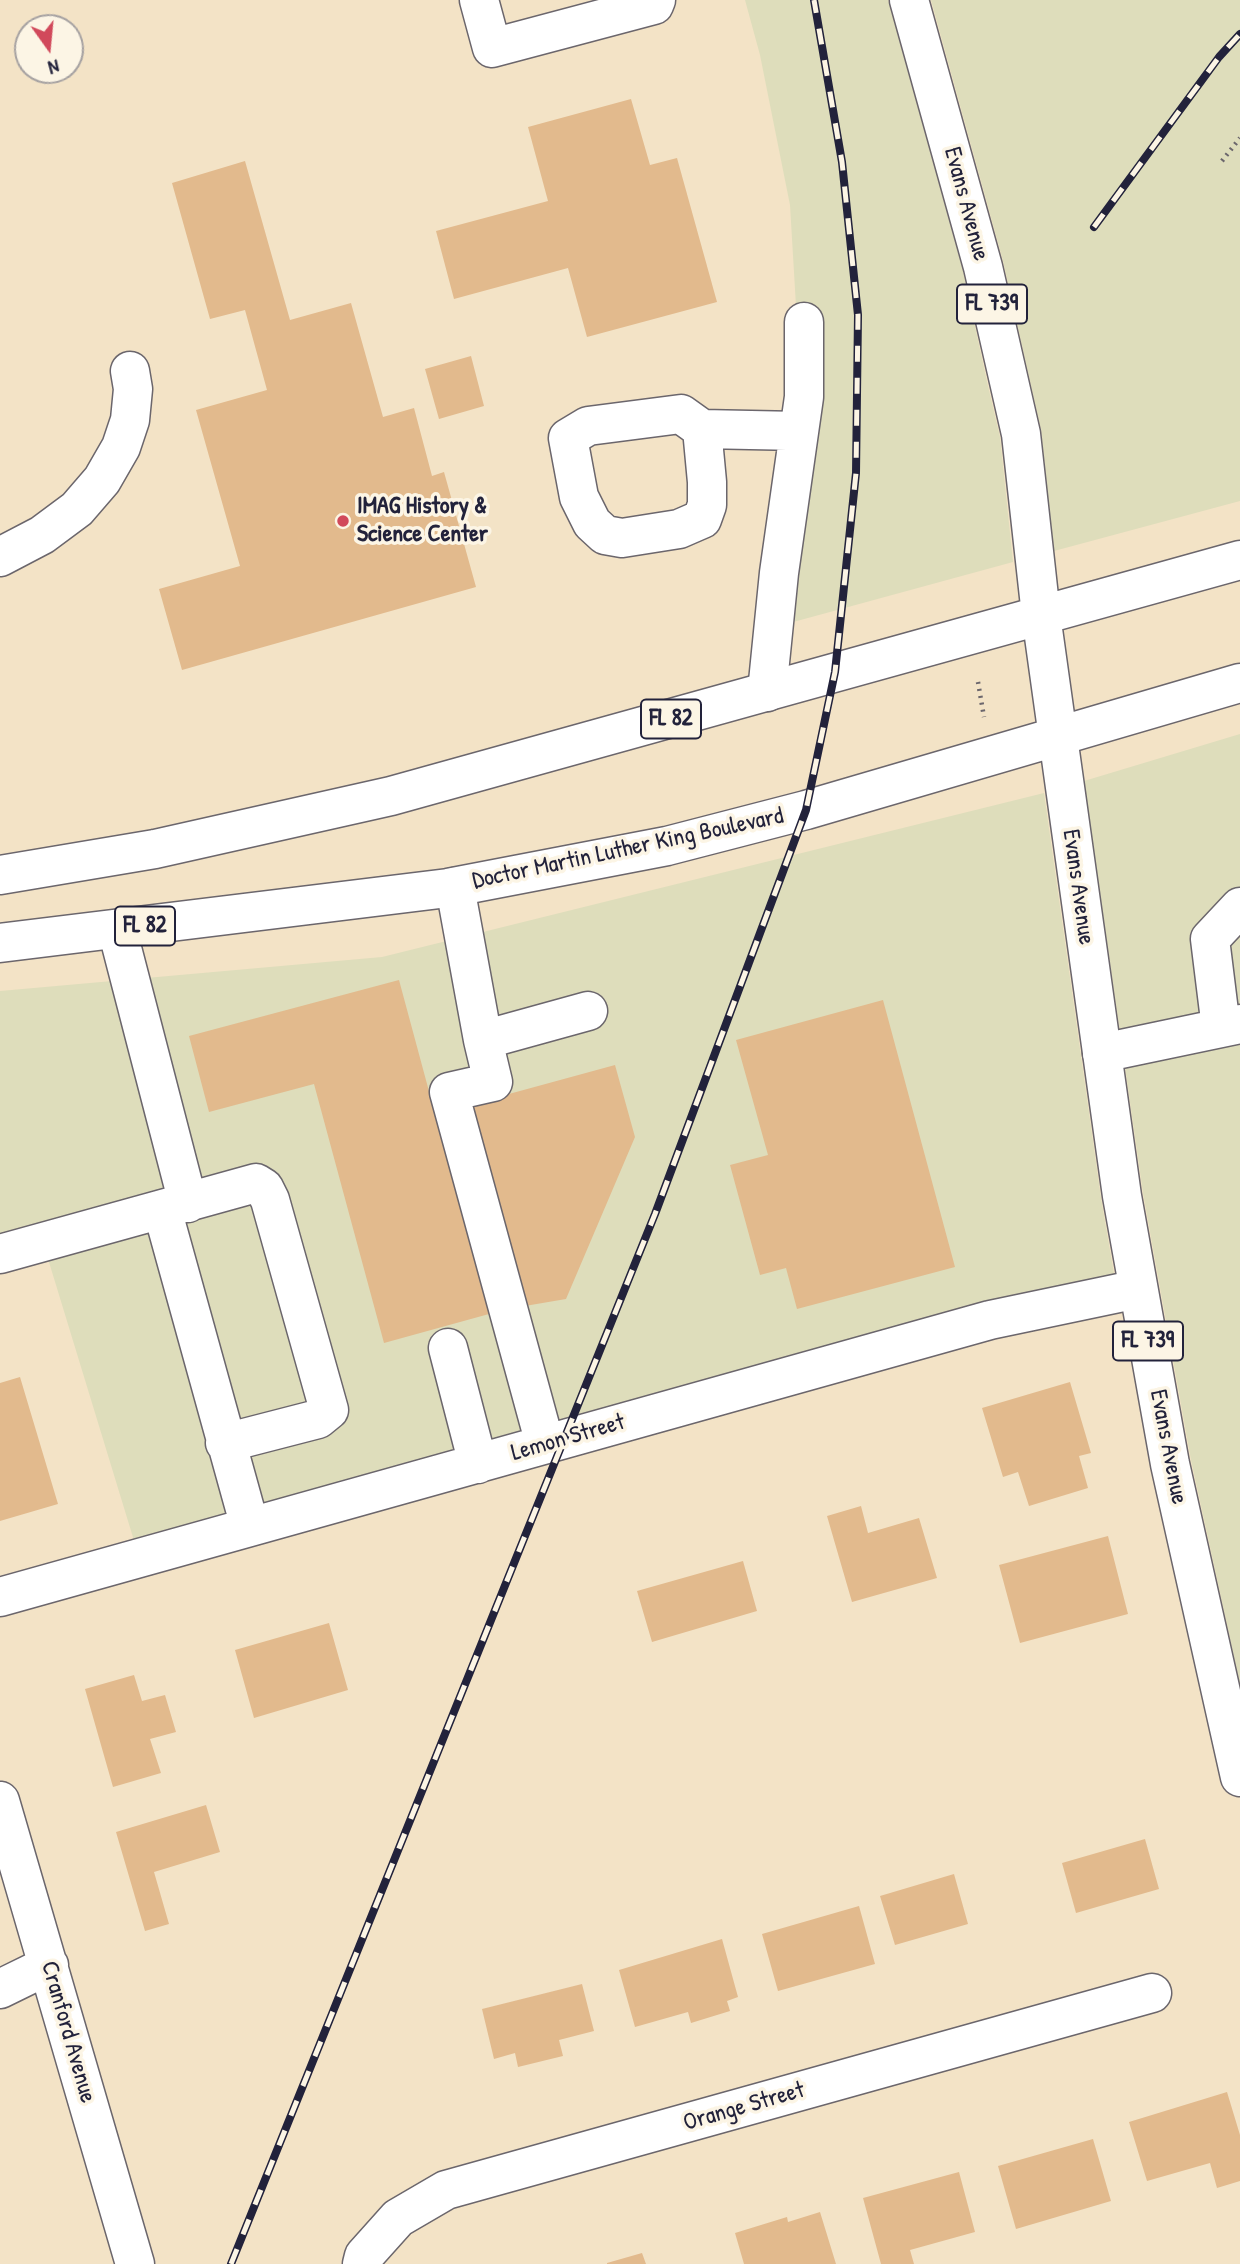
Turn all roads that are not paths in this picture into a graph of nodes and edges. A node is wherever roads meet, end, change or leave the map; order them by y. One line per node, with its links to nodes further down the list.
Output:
1 (480, 0): 2 (main road)
2 (656, 0)
3 (909, 0): 10 (main road, Evans Avenue / FL 739)
4 (804, 322): 7 (main road)
5 (130, 371): 8 (main road)
6 (702, 429): 7 (main road)
7 (799, 431): 12 (main road)
8 (0, 557)
9 (1240, 560): 10 (main road, FL 82)
10 (1041, 615): 12 (main road, FL 82); 13 (main road, Evans Avenue / FL 739)
11 (1240, 683): 13 (main road, Doctor Martin Luther King Boulevard / FL 82)
12 (767, 692): 14 (main road, FL 82)
13 (1057, 737): 15 (main road, Doctor Martin Luther King Boulevard / FL 82); 22 (main road, Evans Avenue / FL 739)
14 (0, 875)
15 (455, 887): 17 (main road, Doctor Martin Luther King Boulevard / FL 82); 21 (main road)
16 (1240, 907): 20 (main road)
17 (117, 929): 18 (main road, Doctor Martin Luther King Boulevard / FL 82); 23 (main road)
18 (0, 943)
19 (588, 1011): 21 (main road)
20 (1231, 1026): 22 (main road)
21 (483, 1040): 28 (main road)
22 (1102, 1053): 25 (main road, Evans Avenue / FL 739)
23 (175, 1206): 24 (main road); 27 (main road); 27 (main road)
24 (0, 1254)
25 (1138, 1289): 28 (main road, Lemon Street); 32 (main road, Evans Avenue / FL 739)
26 (448, 1348): 29 (main road)
27 (225, 1443): 30 (main road)
28 (545, 1444): 29 (main road, Lemon Street)
29 (478, 1464): 30 (main road, Lemon Street)
30 (250, 1527): 31 (main road, Lemon Street)
31 (0, 1597)
32 (1240, 1777)
33 (0, 1801): 34 (main road, Cranford Avenue)
34 (49, 1965): 35 (main road); 37 (main road, Cranford Avenue)
35 (0, 1989)
36 (1152, 1993): 38 (main road, Orange Street)
37 (135, 2264)
38 (362, 2264)

